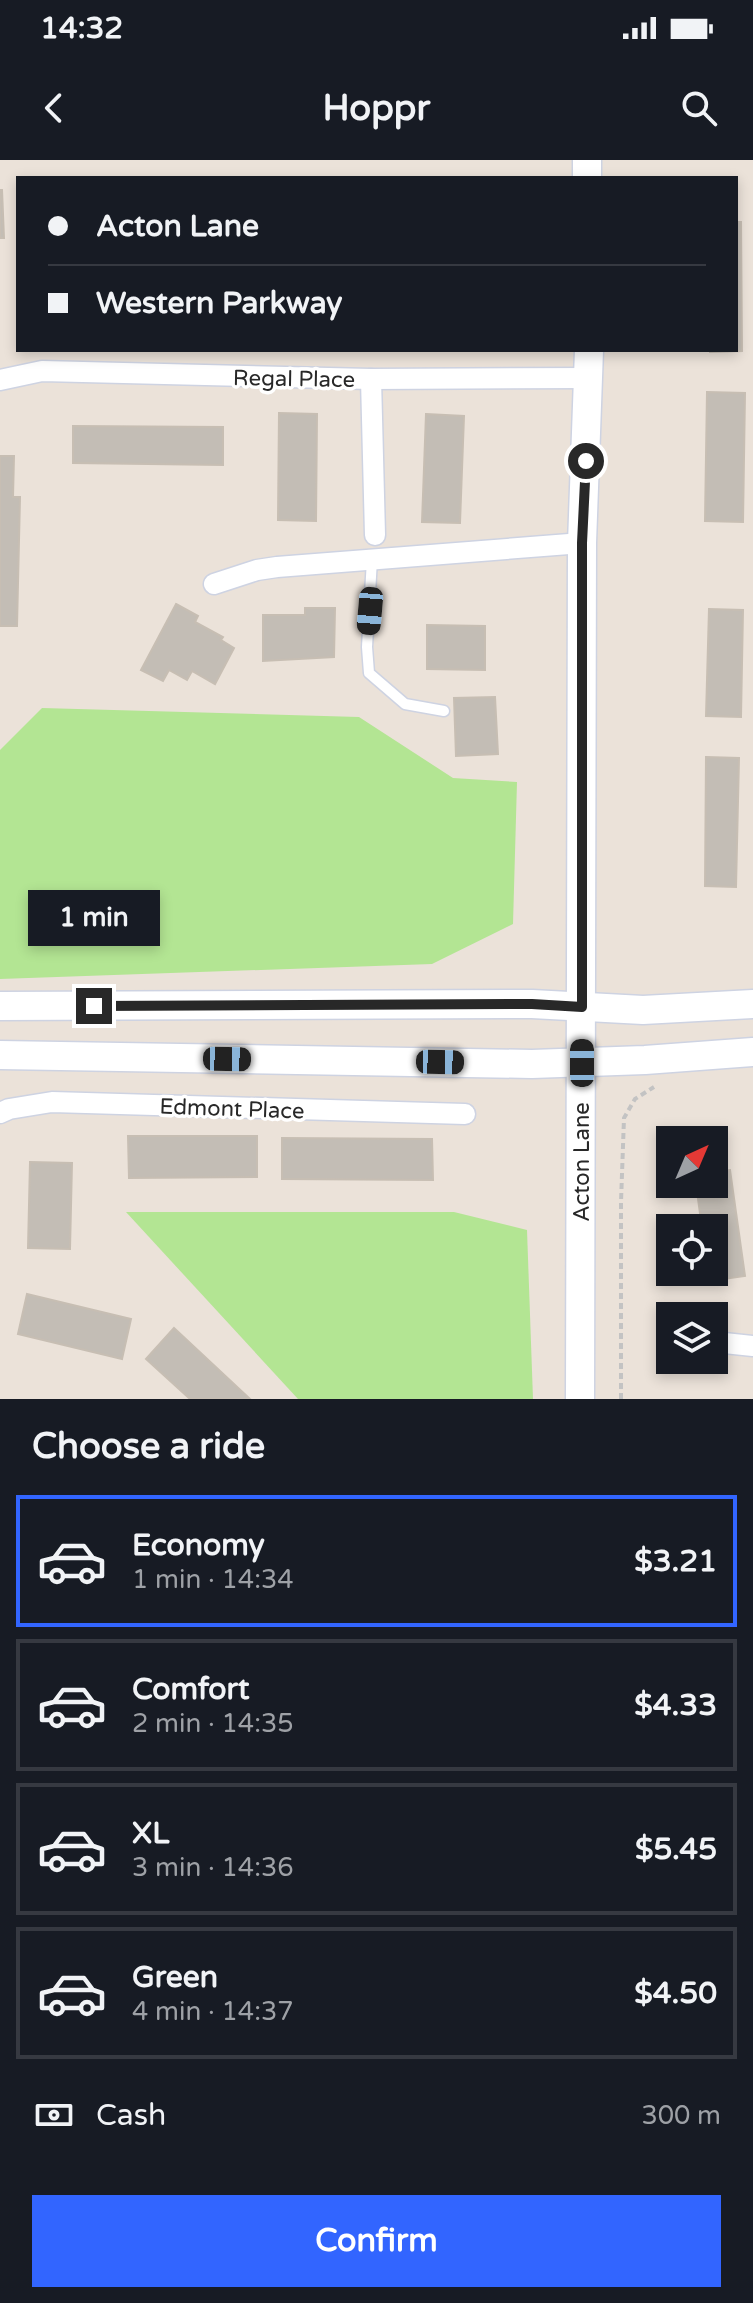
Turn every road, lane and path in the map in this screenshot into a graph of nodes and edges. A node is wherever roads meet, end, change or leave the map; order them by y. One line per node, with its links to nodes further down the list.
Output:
1 (589, 352): 2 (main road, Acton Lane)
2 (590, 378): 3 (street, Regal Place); 6 (main road, Acton Lane)
3 (371, 379): 4 (street, Regal Place); 5 (street)
4 (0, 380)
5 (375, 535)
6 (582, 543): 7 (street); 12 (main road, Acton Lane)
7 (372, 559): 8 (street); 9 (lane)
8 (214, 584)
9 (444, 711)
10 (753, 1004): 12 (main road)
11 (0, 1006): 12 (main road)
12 (582, 1007): 15 (main road, Acton Lane)
13 (753, 1052): 15 (main road)
14 (0, 1055): 15 (main road)
15 (582, 1063): 21 (main road, Acton Lane)
16 (664, 1085): 22 (path)
17 (0, 1113): 18 (street, Edmont Place)
18 (465, 1114)
19 (728, 1343): 20 (street)
20 (753, 1346)
21 (580, 1399)
22 (621, 1399)

